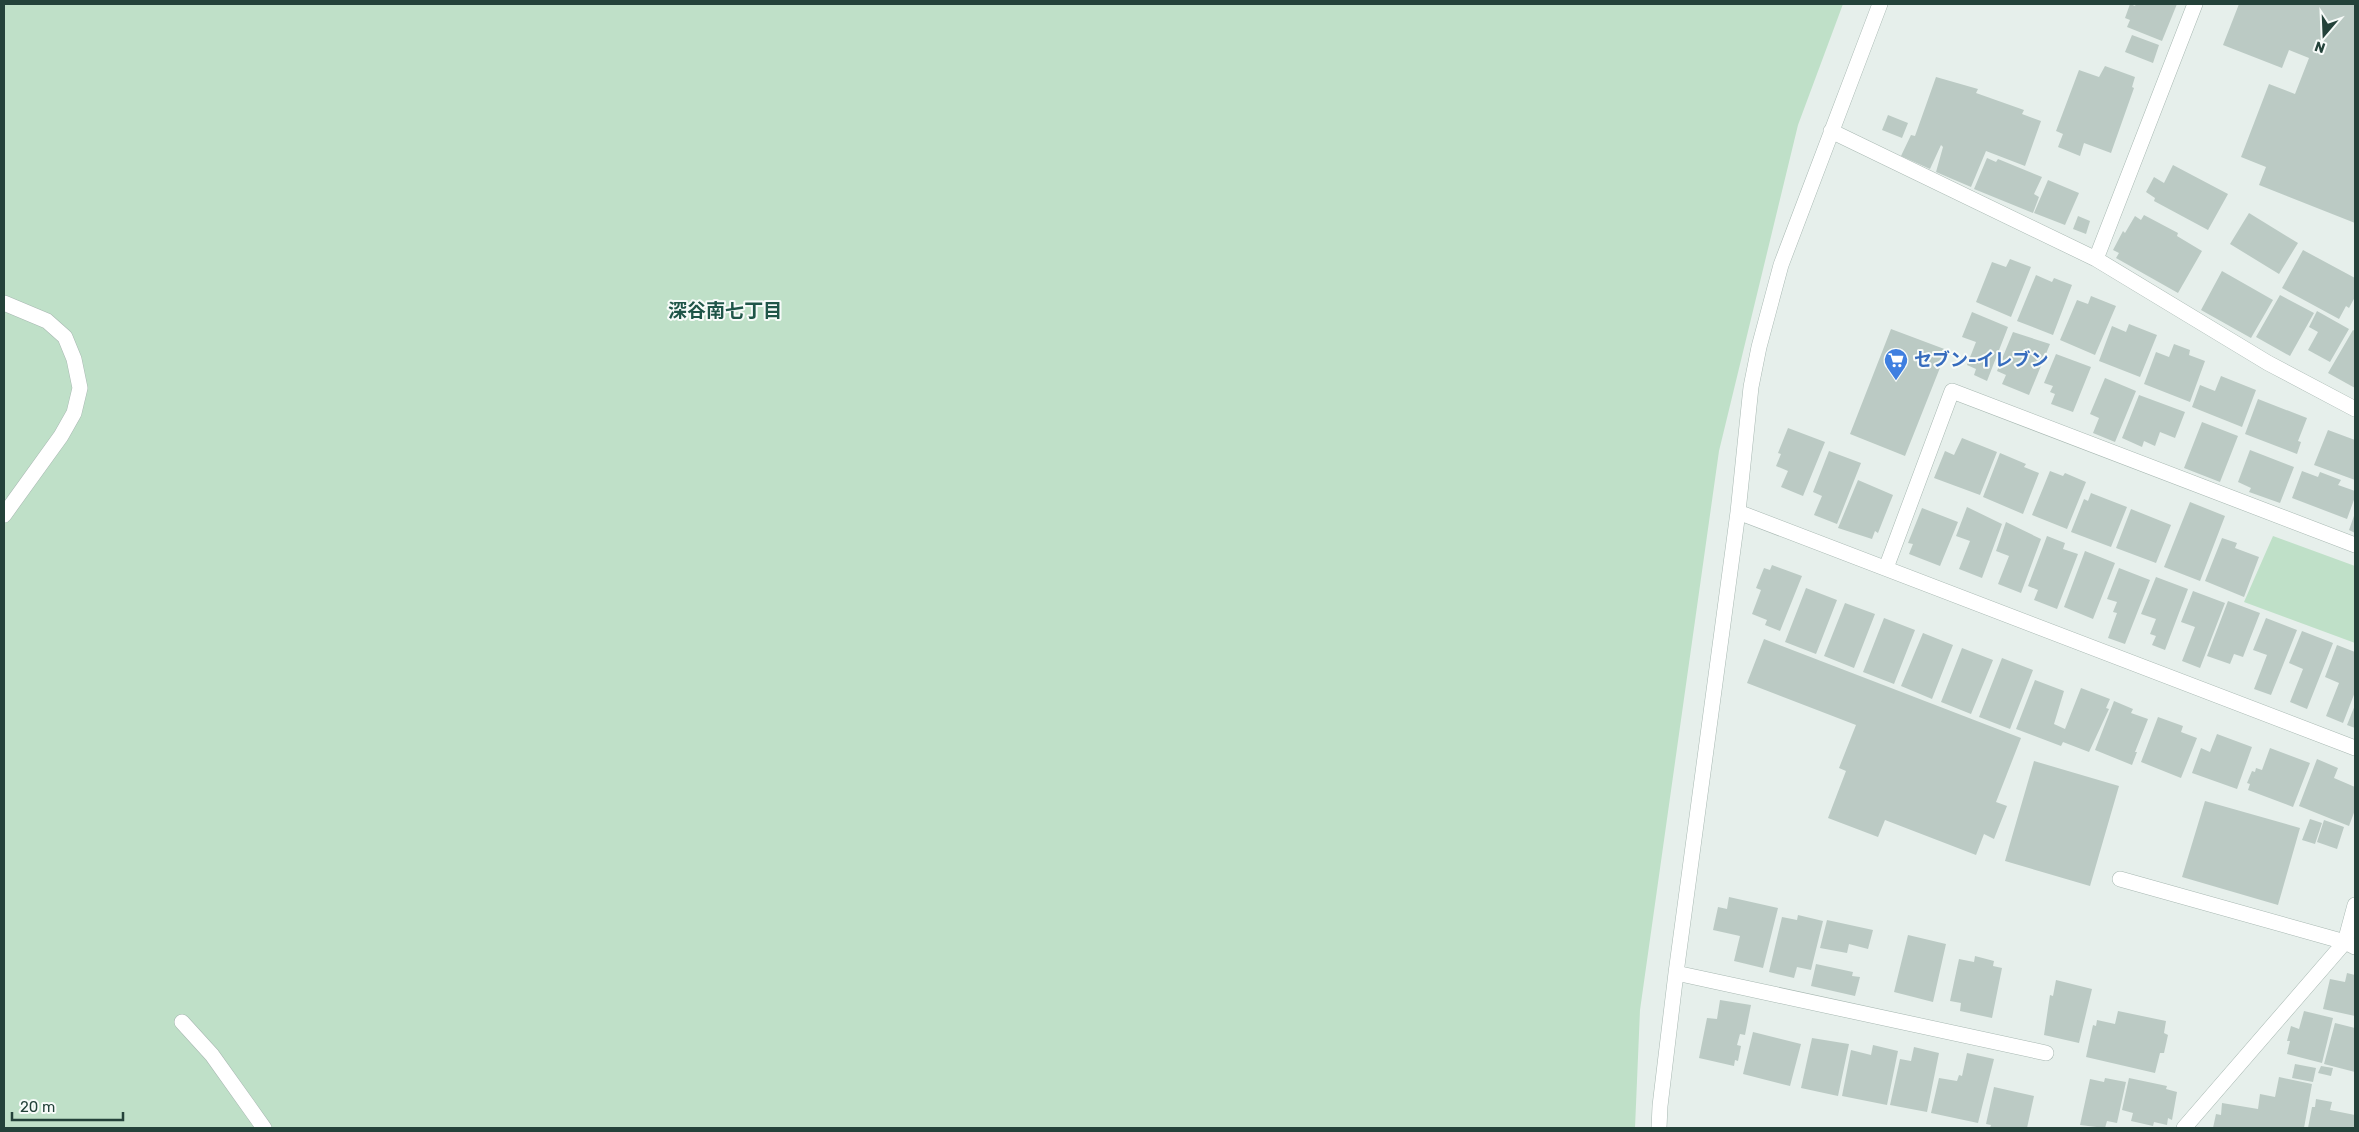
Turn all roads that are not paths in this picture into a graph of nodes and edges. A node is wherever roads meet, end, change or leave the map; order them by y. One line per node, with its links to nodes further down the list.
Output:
1 (1880, 4): 3 (street)
2 (2196, 4): 4 (street)
3 (1831, 131): 4 (street); 7 (street)
4 (2096, 259): 6 (street)
5 (4, 303): 8 (street)
6 (2355, 409)
7 (1738, 512): 10 (street); 15 (street)
8 (4, 515)
9 (2355, 545): 10 (street)
10 (1886, 568): 11 (street)
11 (2355, 748)
12 (2120, 879): 14 (street)
13 (2355, 905): 14 (street)
14 (2350, 945): 20 (street)
15 (1676, 973): 17 (street); 19 (street)
16 (182, 1022): 18 (street)
17 (2046, 1053)
18 (264, 1128)
19 (1659, 1128)
20 (2184, 1128)

